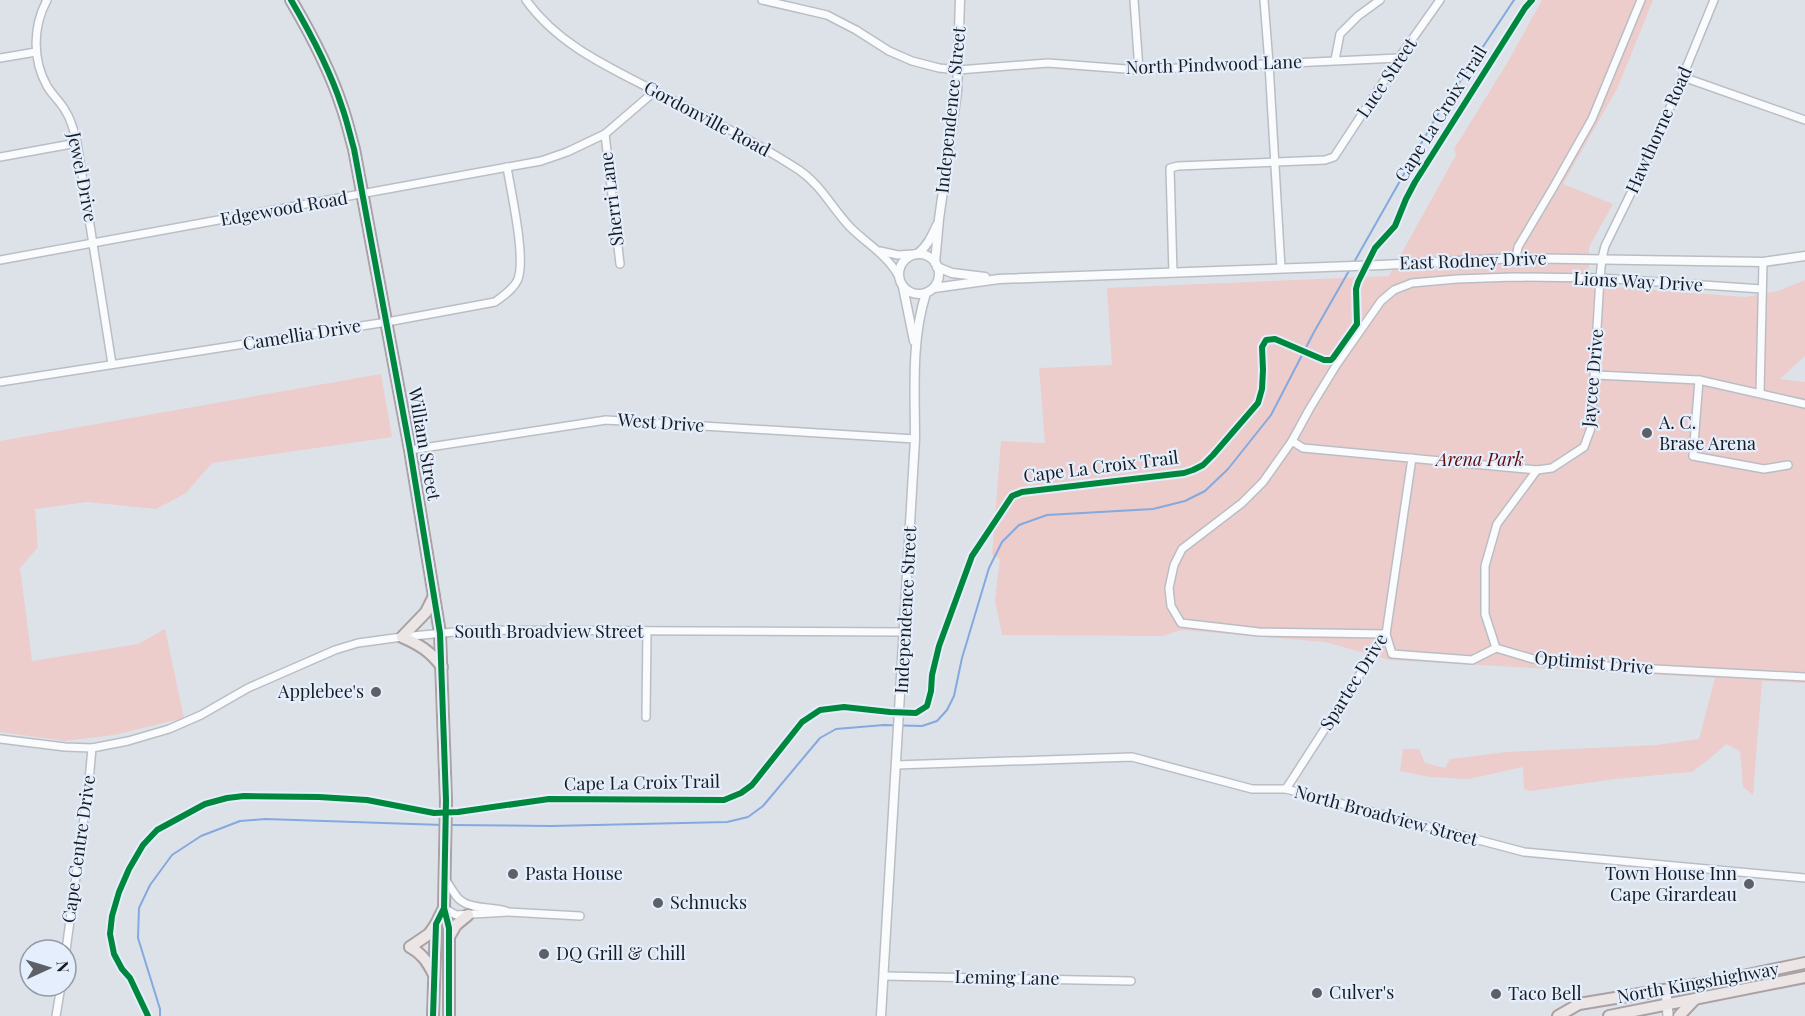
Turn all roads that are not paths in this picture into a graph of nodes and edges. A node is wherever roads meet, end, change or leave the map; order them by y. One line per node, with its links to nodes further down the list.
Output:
1 (47, 0): 12 (street, Jewel Drive)
2 (291, 0): 27 (main road, William Street)
3 (526, 0): 20 (street, Gordonville Road)
4 (762, 0): 17 (street, North Pindwood Lane)
5 (960, 0): 17 (street, Independence Street)
6 (1134, 0): 18 (street)
7 (1263, 0): 16 (street)
8 (1380, 0): 15 (street)
9 (1440, 0): 14 (street, Luce Street)
10 (1641, 0): 33 (street)
11 (1714, 0): 19 (street, Hawthorne Road)
12 (36, 52): 13 (street); 23 (street, Jewel Drive)
13 (0, 58)
14 (1399, 58): 15 (street, North Pindwood Lane); 25 (street, Luce Street)
15 (1335, 60): 16 (street, North Pindwood Lane)
16 (1269, 64): 18 (street, North Pindwood Lane); 25 (street)
17 (958, 70): 18 (street, North Pindwood Lane); 28 (street, Independence Street)
18 (1139, 70)
19 (1683, 77): 21 (street); 34 (street, Hawthorne Road)
20 (655, 91): 22 (street, Edgewood Road); 30 (street, Gordonville Road)
21 (1805, 120)
22 (605, 134): 26 (street, Edgewood Road); 37 (street, Sherri Lane)
23 (77, 143): 24 (street); 29 (street, Jewel Drive)
24 (0, 157)
25 (1275, 163): 39 (street); 40 (street)
26 (507, 167): 27 (street, Edgewood Road); 47 (street, Camellia Drive)
27 (364, 195): 29 (street, Edgewood Road); 47 (main road, William Street)
28 (939, 219): 31 (street, Independence Street); 38 (street, Independence Street)
29 (94, 243): 35 (street, Edgewood Road); 49 (street, Jewel Drive)
30 (878, 251): 31 (street); 41 (street, Gordonville Road)
31 (916, 254): 38 (street); 41 (street)
32 (1805, 256): 36 (street, East Rodney Drive)
33 (1516, 258): 34 (street, East Rodney Drive); 39 (street, East Rodney Drive)
34 (1602, 258): 36 (street, East Rodney Drive); 42 (street, Jaycee Drive)
35 (0, 260)
36 (1763, 262): 45 (street)
37 (620, 264)
38 (936, 265): 43 (street, East Rodney Drive); 46 (street)
39 (1281, 268): 40 (street, East Rodney Drive)
40 (1173, 273): 43 (street, East Rodney Drive)
41 (898, 275): 44 (street)
42 (1600, 278): 45 (street, Lions Way Drive); 50 (street, Jaycee Drive); 56 (street, Lions Way Drive)
43 (997, 279): 46 (street, East Rodney Drive)
44 (903, 287): 46 (street); 48 (street, Independence Street)
45 (1762, 289): 53 (street)
46 (930, 291): 48 (street, Independence Street)
47 (387, 322): 49 (street, Camellia Drive); 57 (main road, William Street)
48 (915, 347): 55 (street, Independence Street)
49 (112, 364): 52 (street, Camellia Drive)
50 (1596, 375): 51 (street); 60 (street, Jaycee Drive)
51 (1699, 380): 53 (street); 59 (street)
52 (0, 382)
53 (1760, 393): 54 (street)
54 (1805, 404)
55 (915, 439): 57 (street, West Drive); 63 (street, Independence Street)
56 (1292, 441): 58 (street, Jaycee Drive); 65 (street, Lions Way Drive)
57 (410, 450): 61 (main road, William Street)
58 (1412, 458): 60 (street, Jaycee Drive); 65 (street, Spartec Drive)
59 (1788, 465)
60 (1537, 470): 67 (street)
61 (434, 596): 64 (main road, William Street); 66 (main road)
62 (647, 631): 63 (street, South Broadview Street); 64 (street, South Broadview Street); 70 (street)
63 (904, 632): 73 (street, Independence Street)
64 (440, 633): 66 (street, South Broadview Street); 68 (main road, William Street)
65 (1386, 634): 67 (street); 74 (street, Spartec Drive)
66 (402, 637): 68 (main road); 72 (street, South Broadview Street)
67 (1496, 648): 69 (street, Optimist Drive)
68 (442, 668): 76 (main road, William Street)
69 (1805, 677)
70 (646, 717)
71 (0, 739): 72 (street, South Broadview Street)
72 (92, 748): 83 (street, Cape Centre Drive)
73 (896, 765): 74 (street, North Broadview Street); 86 (street, Independence Street)
74 (1286, 789): 75 (street, North Broadview Street)
75 (1805, 878)
76 (445, 879): 77 (main road, William Street); 78 (street)
77 (444, 908): 79 (street); 81 (main road, William Street); 82 (main road, William Street)
78 (508, 912): 79 (street); 80 (street)
79 (468, 915): 82 (main road)
80 (580, 916)
81 (436, 924): 85 (main road, William Street); 85 (main road)
82 (448, 937): 96 (main road, William Street)
83 (68, 938)
84 (1805, 963): 89 (main road, North Kingshighway)
85 (434, 975): 95 (main road, William Street)
86 (884, 976): 88 (street, Leming Lane); 97 (street, Independence Street)
87 (1805, 976): 91 (main road, North Kingshighway)
88 (1131, 981)
89 (1666, 990): 92 (main road); 98 (main road, North Kingshighway)
90 (59, 998): 94 (street)
91 (1695, 999): 92 (main road, North Kingshighway); 101 (main road)
92 (1668, 1010): 93 (main road, North Kingshighway)
93 (1630, 1013): 99 (main road, North Kingshighway); 100 (main road)
94 (56, 1016)
95 (433, 1016)
96 (449, 1016)
97 (881, 1016)
98 (1558, 1016)
99 (1609, 1016)
100 (1644, 1016)
101 (1679, 1016)

